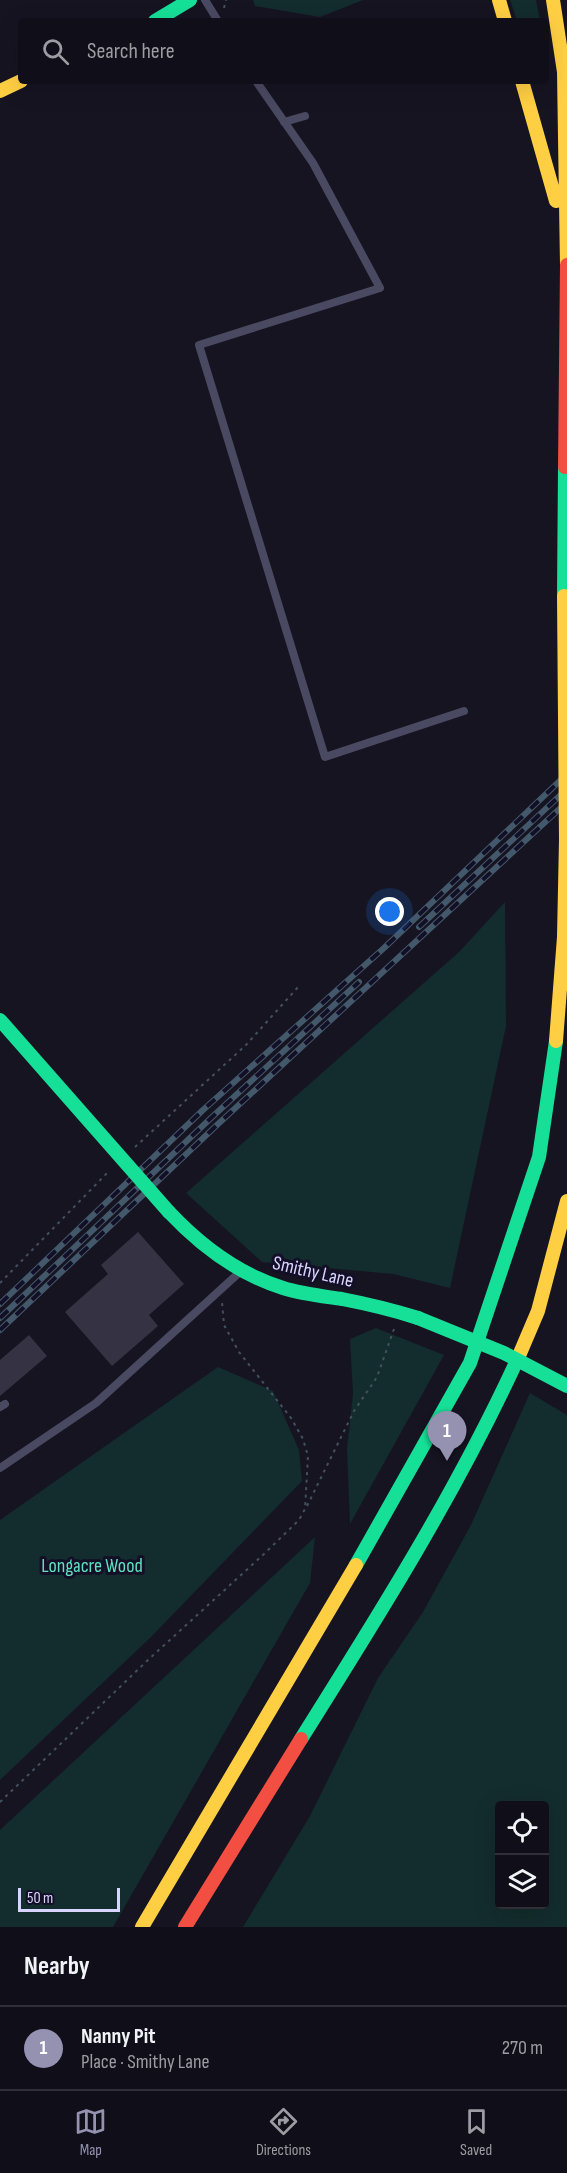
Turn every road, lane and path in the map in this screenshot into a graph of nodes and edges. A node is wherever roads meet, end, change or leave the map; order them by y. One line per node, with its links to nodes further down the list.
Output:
1 (190, 0): 5 (main road)
2 (205, 0): 6 (lane)
3 (499, 0): 7 (main road)
4 (553, 0): 14 (main road)
5 (162, 14)
6 (216, 18)
7 (504, 18)
8 (18, 82): 11 (main road)
9 (258, 84): 13 (lane)
10 (523, 84): 14 (main road)
11 (0, 91)
12 (305, 116): 13 (lane)
13 (284, 122): 15 (lane)
14 (567, 238): 29 (main road, bridge)
15 (464, 711)
16 (299, 986): 18 (path)
17 (0, 1020): 21 (main road, Smithy Lane, bridge)
18 (135, 1147)
19 (111, 1169): 22 (path)
20 (567, 1200): 30 (main road)
21 (242, 1271): 23 (lane); 24 (main road, Smithy Lane)
22 (0, 1283)
23 (220, 1291): 26 (lane); 27 (path)
24 (400, 1312): 25 (main road, Smithy Lane, bridge); 27 (path)
25 (567, 1386)
26 (0, 1468)
27 (305, 1509): 28 (path)
28 (0, 1802)
29 (142, 1927)
30 (185, 1927)

